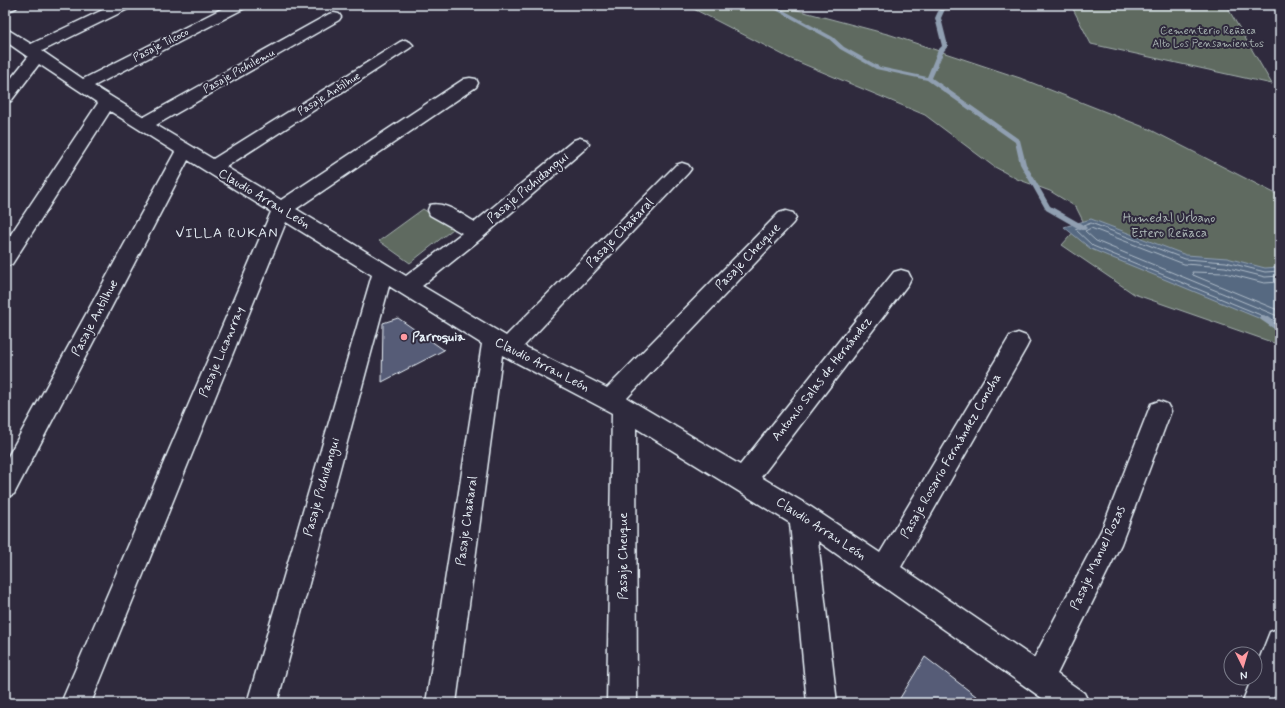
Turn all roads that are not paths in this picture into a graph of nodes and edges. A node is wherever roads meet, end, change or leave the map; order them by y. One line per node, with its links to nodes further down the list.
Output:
1 (11, 5): 4 (street)
2 (125, 5): 8 (street)
3 (240, 5): 10 (street, Pasaje Tilcoco)
4 (5, 8)
5 (334, 17): 13 (street, Pasaje Pichilemu)
6 (5, 34): 8 (street, Claudio Arrau León)
7 (405, 45): 16 (street, Pasaje Antilhue)
8 (34, 53): 10 (street, Claudio Arrau León); 11 (street)
9 (470, 83): 18 (street)
10 (82, 86): 12 (street, Claudio Arrau León)
11 (5, 97)
12 (107, 102): 13 (street, Claudio Arrau León); 22 (street)
13 (143, 125): 15 (street, Claudio Arrau León)
14 (580, 144): 21 (street, Pasaje Pichidangui)
15 (184, 151): 16 (street, Claudio Arrau León); 31 (street, Pasaje Antilhue)
16 (212, 168): 18 (street, Claudio Arrau León)
17 (682, 169): 27 (street, Pasaje Chañaral)
18 (282, 209): 23 (street, Claudio Arrau León); 36 (street, Pasaje Licanrray)
19 (437, 210): 21 (street, Pasaje Pichidangui)
20 (786, 218): 28 (street, Pasaje Cheuque)
21 (476, 232): 25 (street, Pasaje Pichidangui)
22 (5, 259)
23 (383, 271): 25 (street, Claudio Arrau León); 37 (street, Pasaje Pichidangui)
24 (901, 278): 30 (street, Antonio Salas de Hernández)
25 (408, 287): 27 (street, Claudio Arrau León)
26 (1018, 342): 33 (street, Pasaje Rosario Fernández Concha)
27 (500, 344): 28 (street, Claudio Arrau León); 38 (street, Pasaje Chañaral)
28 (617, 404): 30 (street, Claudio Arrau León); 39 (street, Pasaje Cheuque)
29 (1159, 411): 35 (street, Pasaje Manuel Rozas)
30 (743, 481): 32 (street, Claudio Arrau León)
31 (5, 486)
32 (802, 516): 33 (street, Claudio Arrau León); 40 (street)
33 (884, 570): 35 (street, Claudio Arrau León)
34 (1280, 642): 42 (street)
35 (1039, 679): 41 (street, Claudio Arrau León)
36 (76, 703)
37 (262, 703)
38 (441, 703)
39 (622, 703)
40 (822, 703)
41 (1074, 703)
42 (1257, 703)

